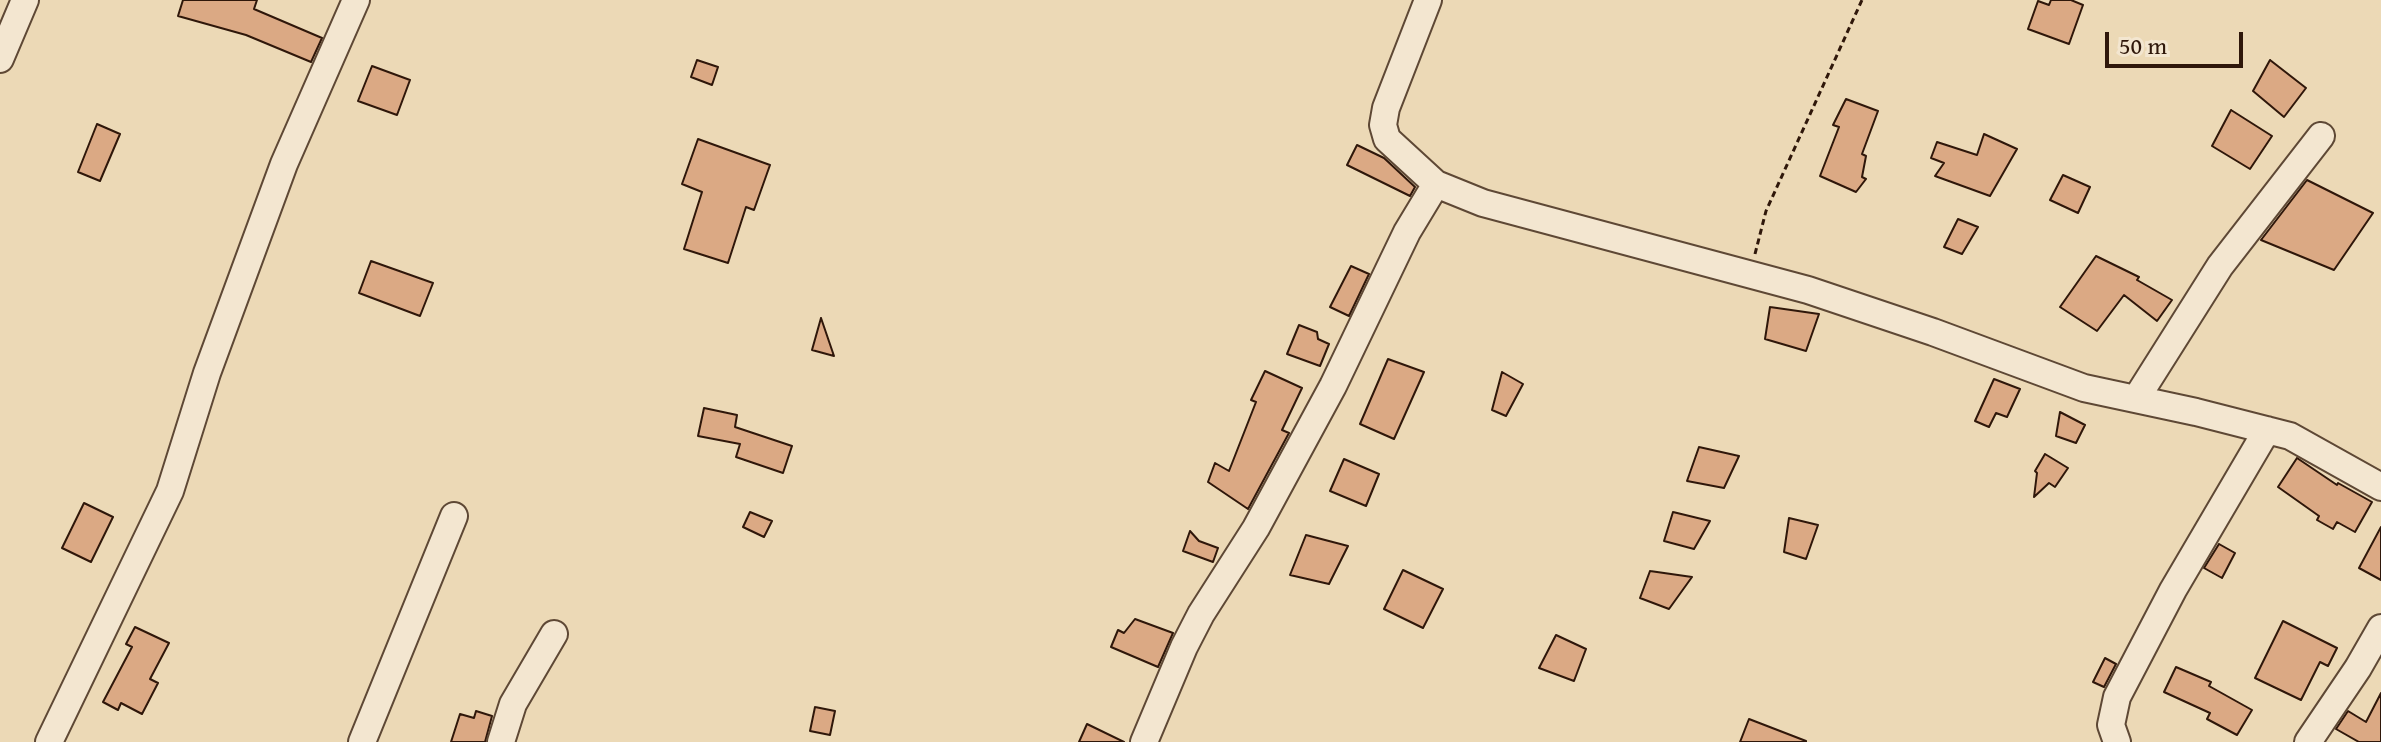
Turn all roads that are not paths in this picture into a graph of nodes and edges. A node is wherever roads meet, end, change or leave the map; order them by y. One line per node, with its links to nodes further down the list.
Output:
1 (25, 0): 4 (street)
2 (356, 0): 13 (street)
3 (1428, 0): 6 (street)
4 (0, 59)
5 (2321, 136): 7 (street)
6 (1436, 184): 7 (street); 16 (street)
7 (2136, 399): 8 (street)
8 (2267, 430): 9 (street); 17 (street)
9 (2381, 487)
10 (454, 516): 14 (street)
11 (2381, 628): 18 (street)
12 (554, 634): 15 (street)
13 (49, 742)
14 (362, 742)
15 (501, 742)
16 (1144, 742)
17 (2117, 742)
18 (2308, 742)

